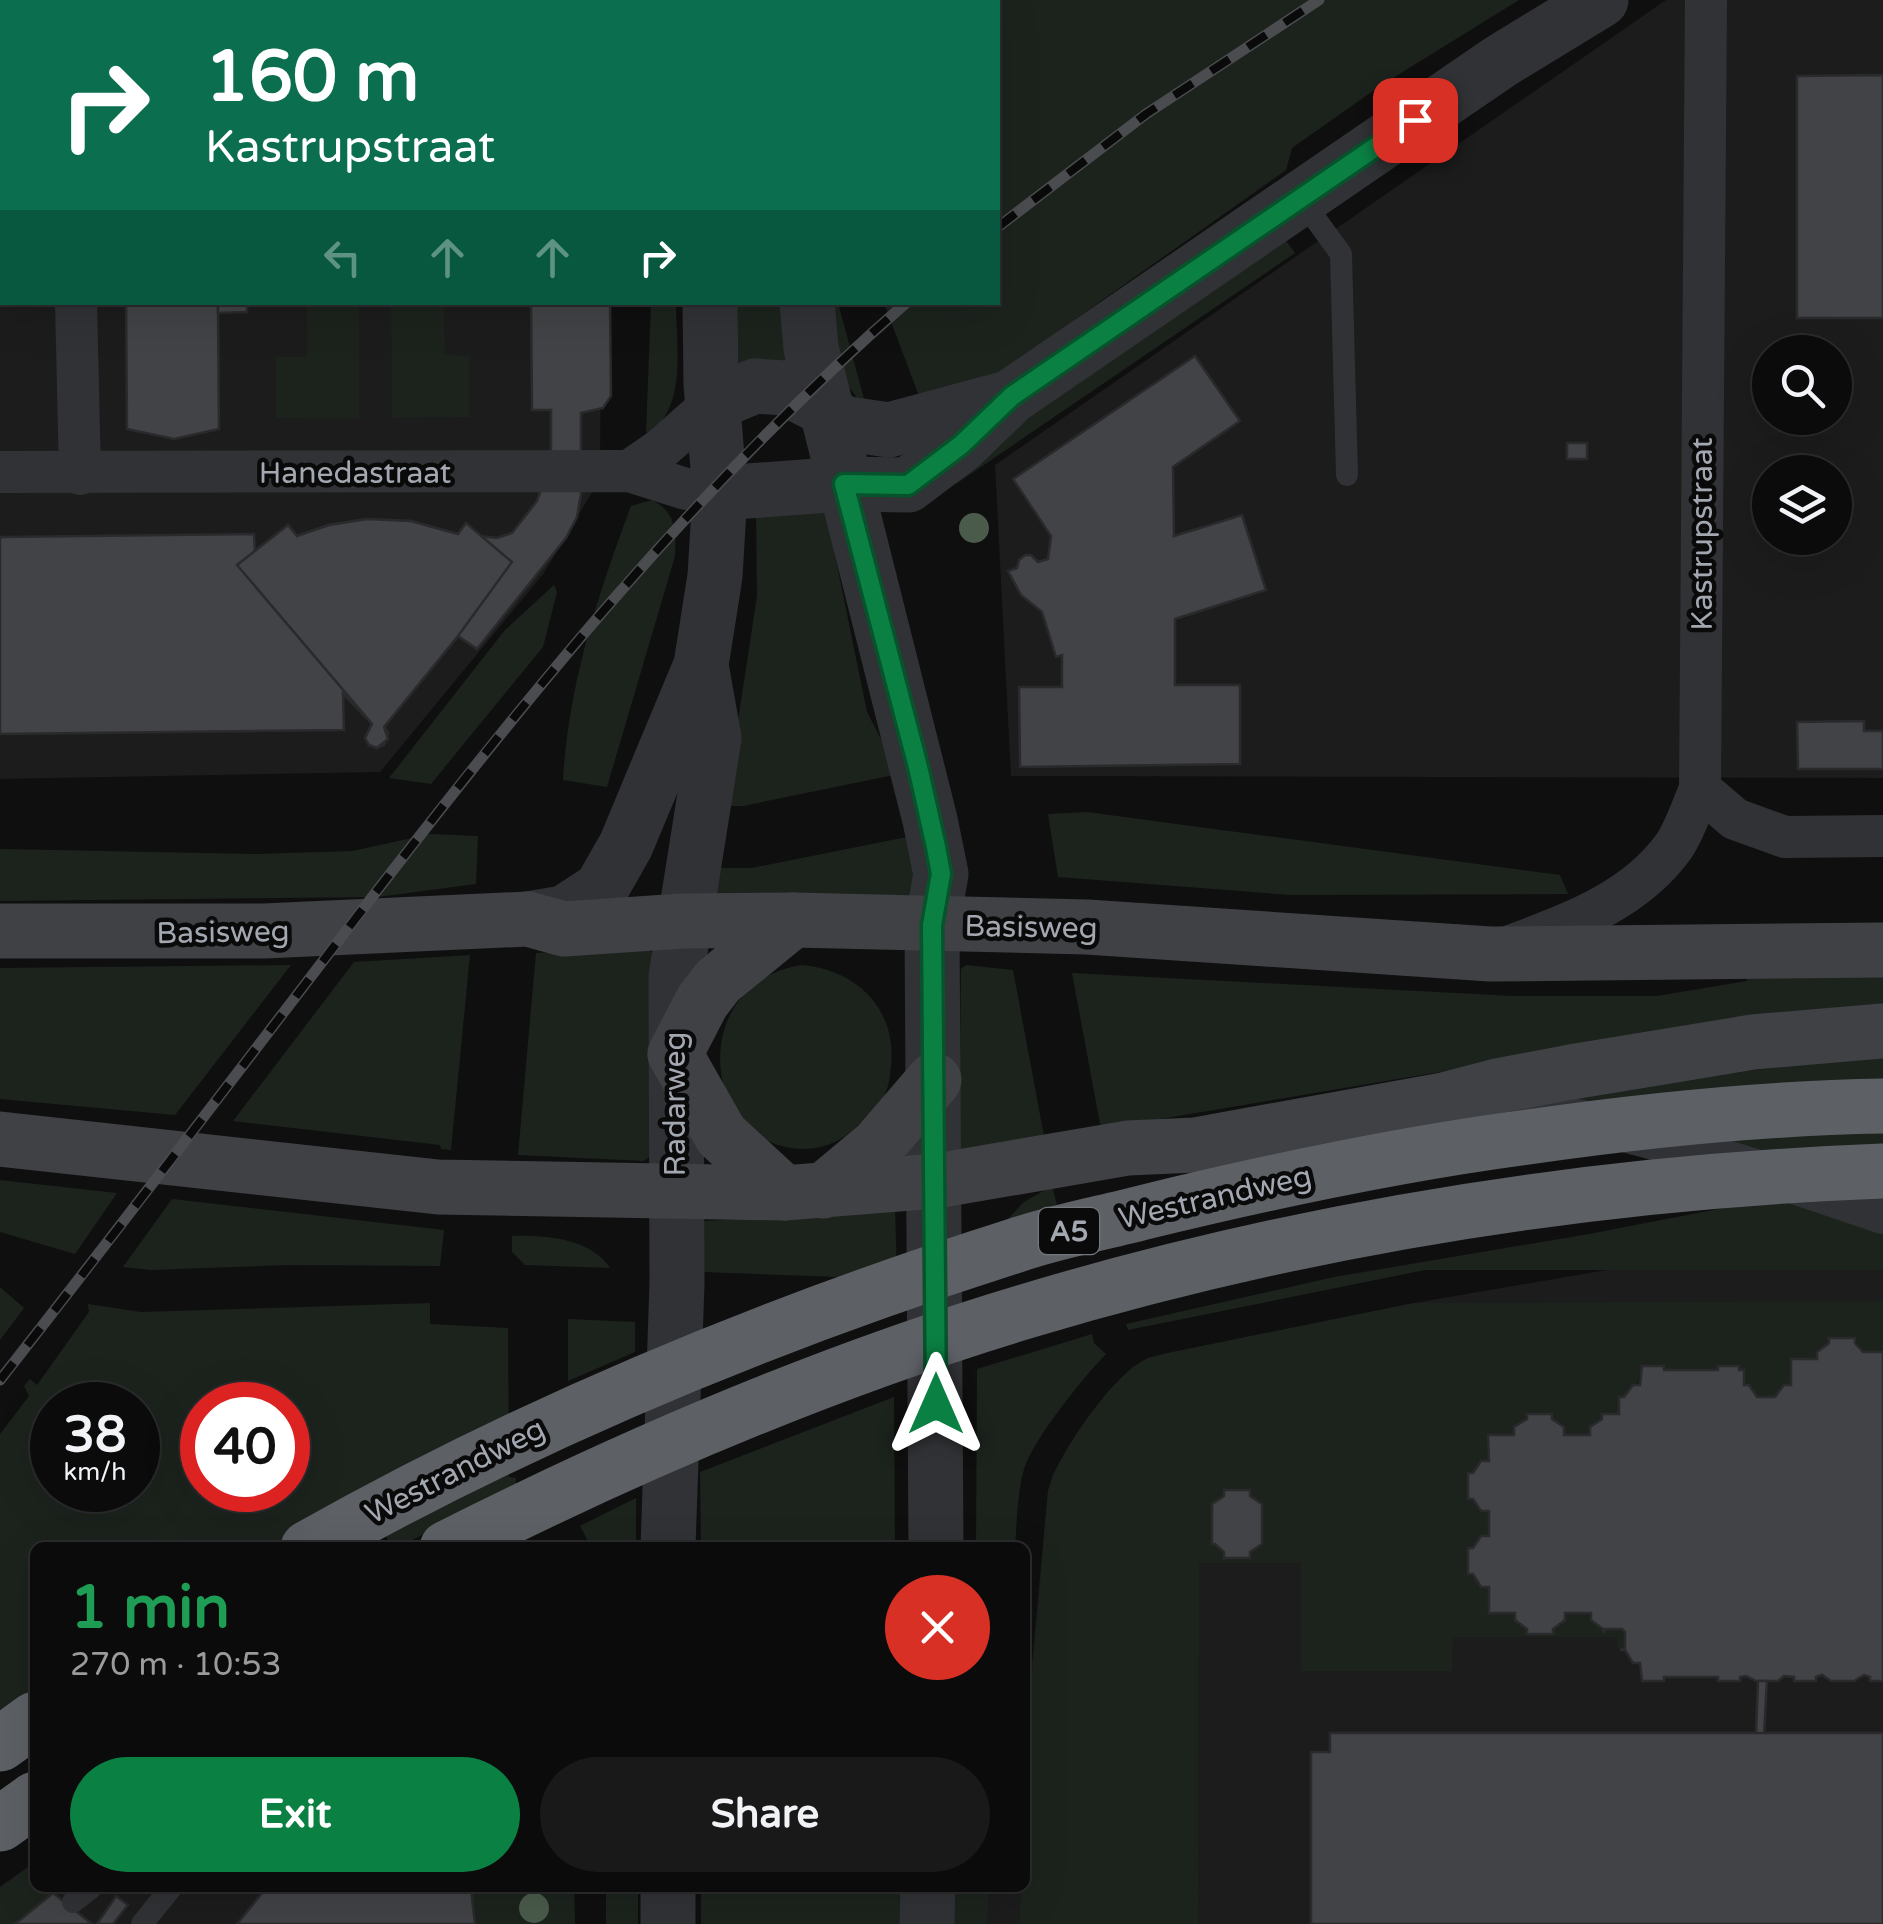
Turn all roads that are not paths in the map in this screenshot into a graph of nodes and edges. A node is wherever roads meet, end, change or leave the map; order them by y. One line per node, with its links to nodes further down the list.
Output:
1 (1601, 0): 3 (street)
2 (1706, 0): 17 (street, Kastrupstraat)
3 (1301, 198): 7 (street); 13 (lane)
4 (76, 305): 12 (street)
5 (710, 305): 8 (street, Radarweg)
6 (807, 305): 9 (street)
7 (1012, 396): 9 (street); 14 (street)
8 (712, 404): 9 (street); 10 (street); 15 (street, Radarweg)
9 (826, 409): 14 (street)
10 (629, 471): 12 (street, Hanedastraat); 15 (street, Hanedastraat)
11 (0, 472): 12 (street, Hanedastraat)
12 (80, 474)
13 (1347, 475)
14 (844, 484): 15 (street); 22 (street)
15 (703, 491): 16 (street, Radarweg)
16 (701, 665): 19 (street, Radarweg); 21 (street, Radarweg)
17 (1700, 789): 18 (street); 25 (street, Kastrupstraat)
18 (1883, 836)
19 (528, 919): 21 (main road, Basisweg); 23 (main road, Basisweg)
20 (793, 920): 21 (main road, Basisweg); 22 (main road, Basisweg); 27 (main road)
21 (682, 921): 27 (street, Radarweg)
22 (932, 925): 25 (main road, Basisweg); 28 (street)
23 (0, 932)
24 (1883, 950): 25 (main road, Basisweg)
25 (1490, 954)
26 (1883, 1030): 29 (main road)
27 (675, 1054): 34 (main road); 35 (street, Radarweg)
28 (934, 1080): 33 (street); 34 (main road)
29 (1443, 1100): 33 (main road); 36 (street)
30 (1883, 1106): 37 (highway, Westrandweg / A5, bridge)
31 (0, 1139): 35 (main road)
32 (1883, 1171): 38 (highway, Westrandweg / A5, bridge)
33 (936, 1181): 34 (main road); 40 (street)
34 (804, 1192): 35 (main road)
35 (674, 1194): 39 (street, Radarweg)
36 (1883, 1213)
37 (319, 1542)
38 (458, 1542)
39 (668, 1542)
40 (936, 1542)
41 (30, 1723): 42 (highway)
42 (0, 1744)
43 (30, 1803): 44 (highway)
44 (0, 1824)
45 (167, 1892): 48 (lane)
46 (668, 1892): 49 (street)
47 (928, 1892): 50 (street)
48 (142, 1924)
49 (668, 1924)
50 (926, 1924)

